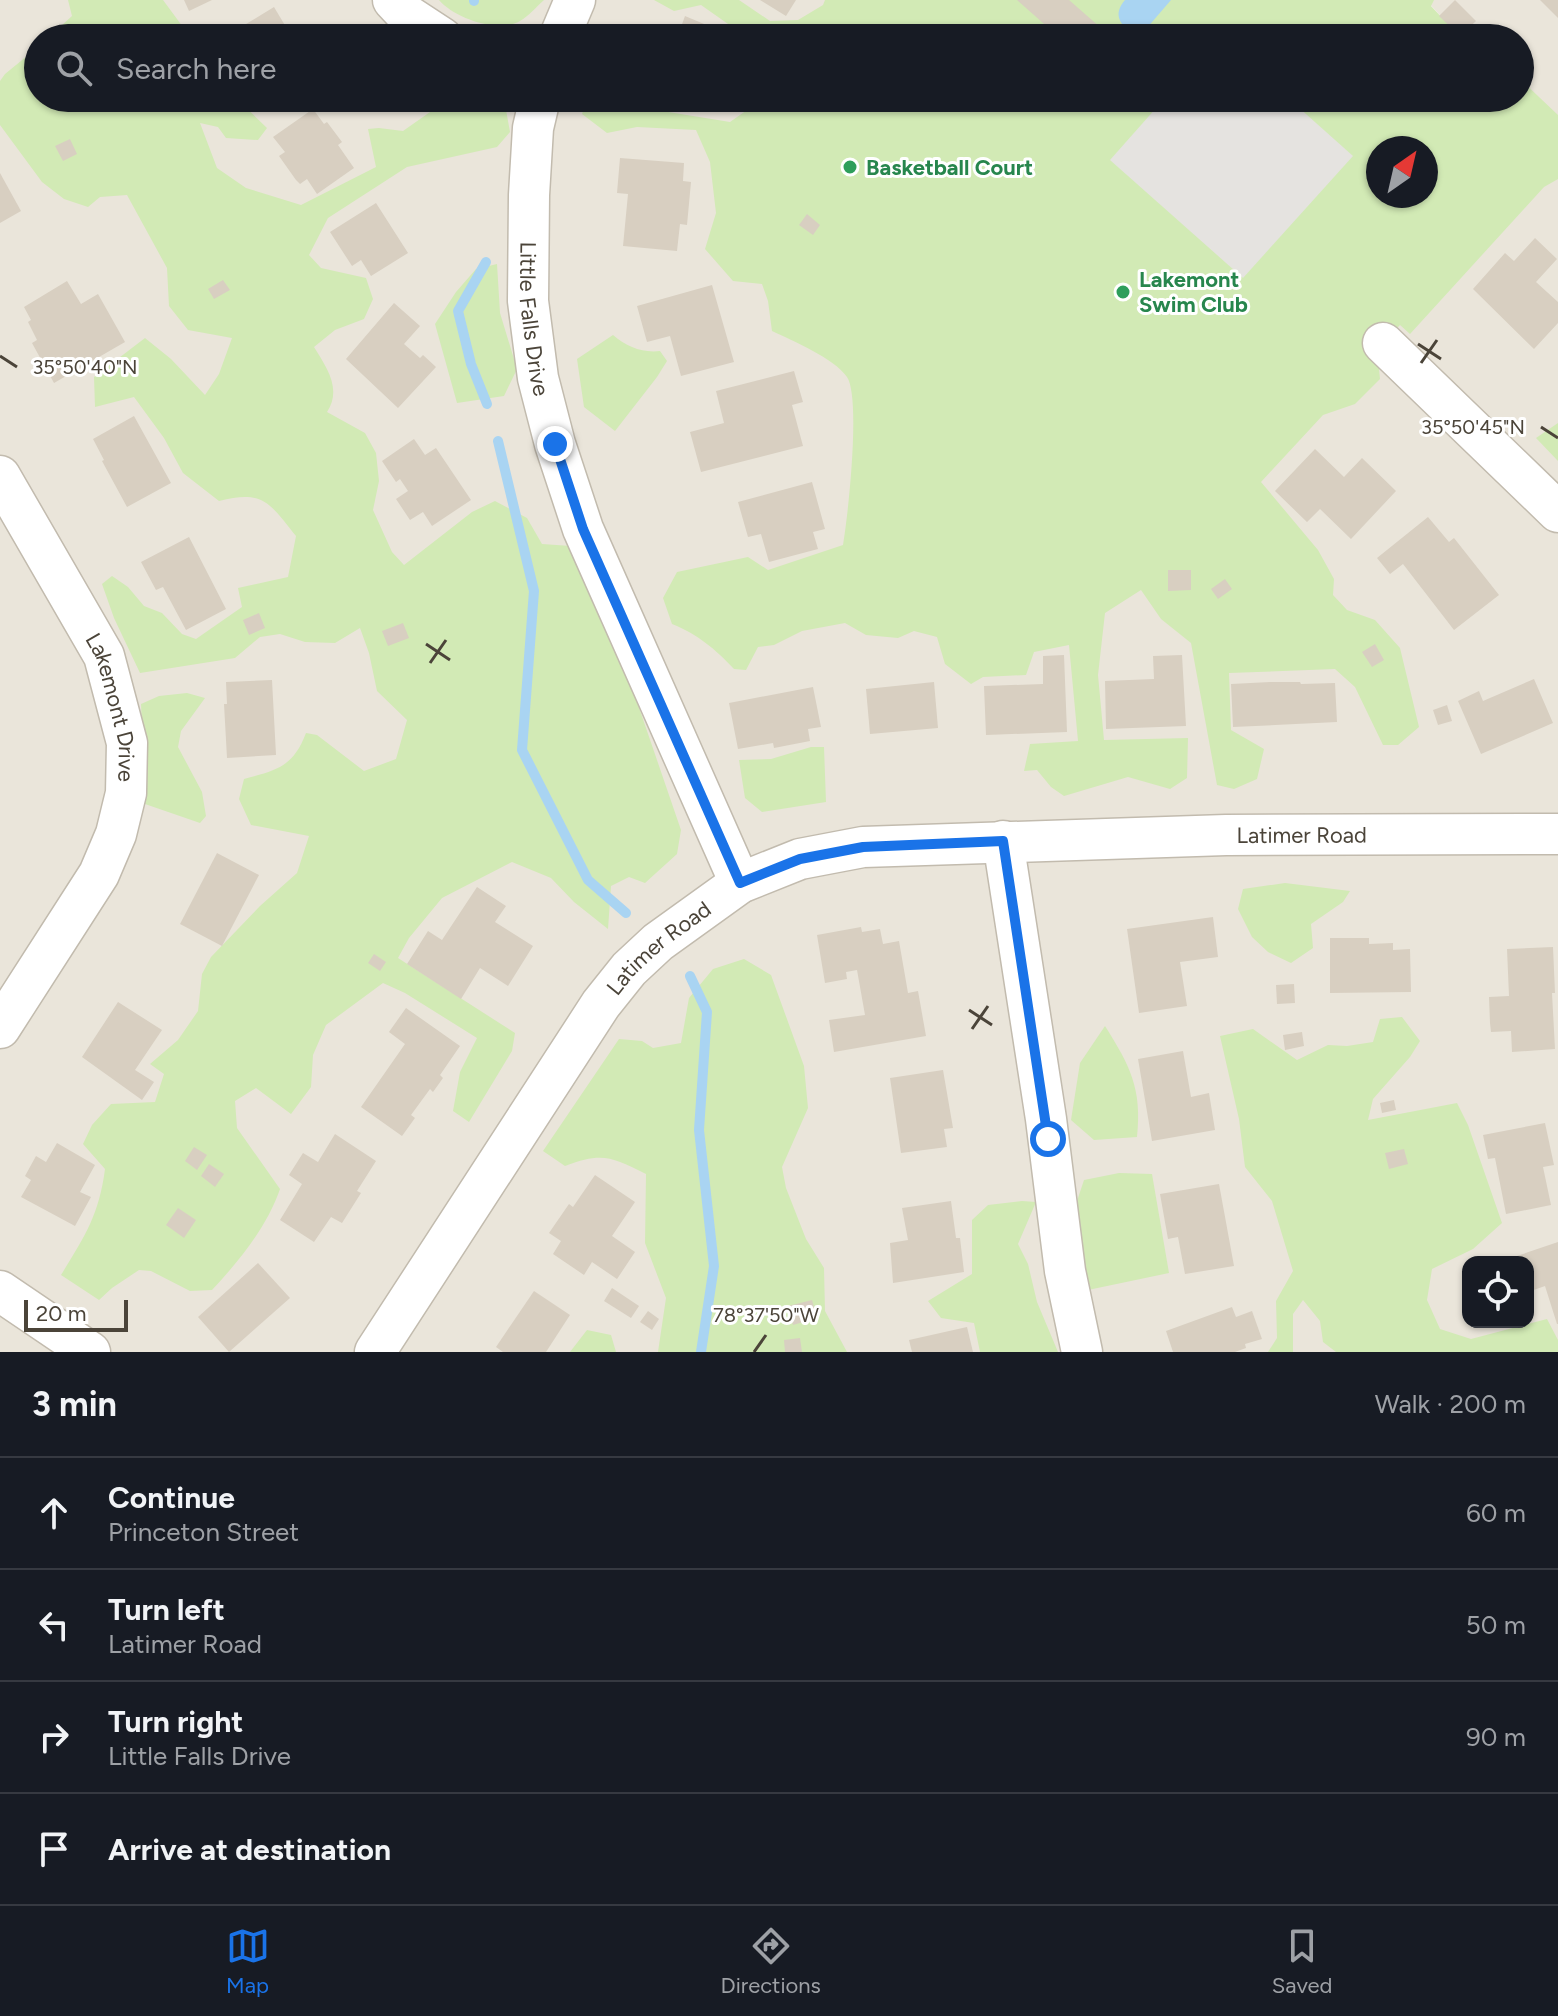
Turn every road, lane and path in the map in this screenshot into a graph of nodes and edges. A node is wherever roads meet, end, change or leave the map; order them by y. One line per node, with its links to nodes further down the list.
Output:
1 (393, 0): 3 (street)
2 (575, 0): 4 (street)
3 (421, 24)
4 (565, 24)
5 (537, 112): 11 (street, Little Falls Drive)
6 (1383, 343): 8 (street)
7 (0, 476): 12 (street, Lakemont Drive)
8 (1558, 512)
9 (1558, 834): 10 (street, Latimer Road)
10 (1003, 841): 11 (street, Latimer Road); 16 (street)
11 (740, 883): 15 (street, Latimer Road)
12 (0, 1028)
13 (0, 1291): 14 (street)
14 (90, 1352)
15 (375, 1352)
16 (1082, 1352)

